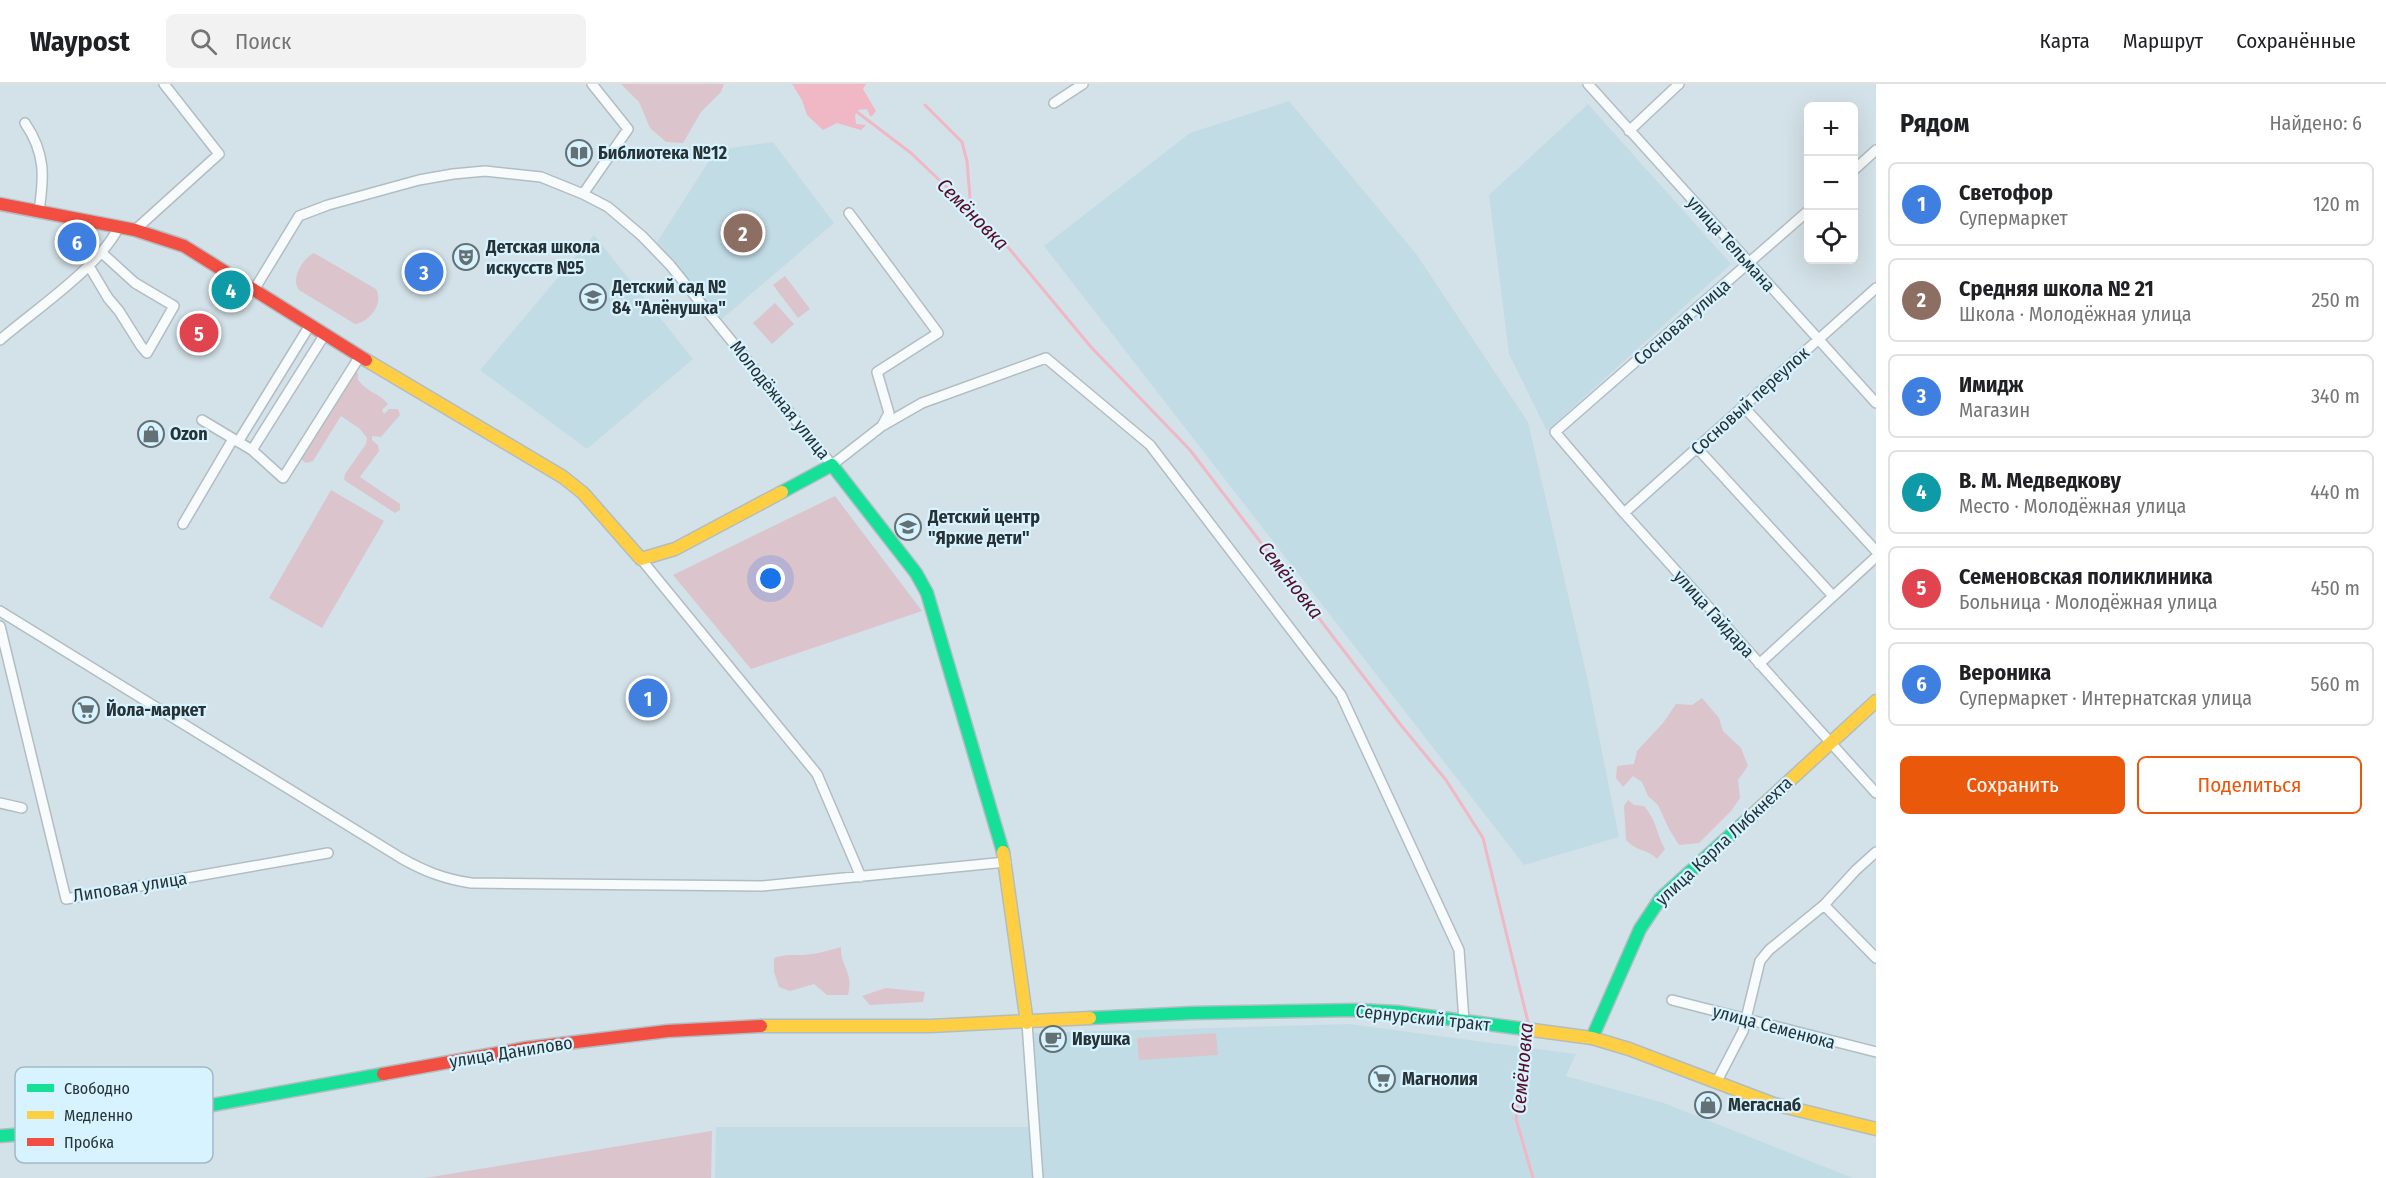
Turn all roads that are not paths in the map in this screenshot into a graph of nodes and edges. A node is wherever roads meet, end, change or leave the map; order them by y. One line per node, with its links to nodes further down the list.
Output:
1 (164, 84): 17 (street)
2 (592, 84): 11 (street)
3 (1083, 84): 6 (street)
4 (1588, 84): 8 (street, улица Тельмана)
5 (1679, 84): 8 (street)
6 (1054, 103)
7 (25, 123): 13 (street)
8 (1629, 131): 19 (street, улица Тельмана)
9 (1876, 150): 10 (street)
10 (1858, 166)
11 (583, 194): 22 (street, Молодёжная улица); 36 (street, Молодёжная улица)
12 (0, 204): 13 (main road)
13 (39, 211): 16 (main road)
14 (849, 213): 31 (street)
15 (1804, 215): 19 (street, Сосновая улица)
16 (119, 227): 17 (main road); 18 (street)
17 (135, 230): 22 (main road)
18 (102, 253): 20 (street); 20 (street)
19 (1750, 264): 25 (street, улица Тельмана); 32 (street, Сосновая улица)
20 (89, 266): 26 (street)
21 (1876, 288): 25 (street, Сосновый переулок)
22 (254, 290): 23 (main road)
23 (310, 325): 24 (main road); 33 (street)
24 (325, 334): 27 (main road); 35 (street)
25 (1818, 339): 28 (street, улица Тельмана); 29 (street, Сосновый переулок)
26 (0, 340)
27 (360, 356): 35 (street); 41 (main road)
28 (1876, 403)
29 (1743, 406): 34 (street, Сосновый переулок); 39 (street)
30 (202, 420): 33 (street)
31 (882, 426): 36 (street); 59 (street)
32 (1555, 432): 37 (street, улица Гайдара)
33 (236, 440): 35 (street); 38 (street)
34 (1697, 448): 37 (street, Сосновый переулок); 42 (street)
35 (252, 450)
36 (832, 465): 41 (main road); 53 (main road, Молодёжная улица)
37 (1624, 513): 45 (street, улица Гайдара)
38 (183, 524)
39 (1876, 551)
40 (1876, 557): 42 (street)
41 (640, 559): 54 (street)
42 (1833, 596): 45 (street)
43 (0, 610): 54 (street)
44 (0, 626): 52 (street, Липовая улица)
45 (1759, 664): 47 (street, улица Гайдара)
46 (1876, 701): 47 (main road, улица Карла Либкнехта)
47 (1830, 743): 48 (street, улица Гайдара); 61 (main road, улица Карла Либкнехта)
48 (1876, 793)
49 (0, 803): 50 (street)
50 (22, 808)
51 (1876, 852): 55 (street)
52 (328, 853)
53 (1006, 862): 54 (street); 60 (main road, Молодёжная улица)
54 (861, 877)
55 (1824, 905): 56 (street); 58 (street)
56 (1876, 958)
57 (1672, 1000): 58 (street, улица Семенюка)
58 (1745, 1020): 62 (street, улица Семенюка); 63 (street)
59 (1464, 1021): 60 (main road, Сернурский тракт); 61 (main road, Сернурский тракт)
60 (1027, 1023): 64 (main road, улица Данилово); 68 (street)
61 (1592, 1038): 63 (main road, Сернурский тракт)
62 (1876, 1052)
63 (1716, 1083): 65 (main road, Сернурский тракт)
64 (213, 1105)
65 (1876, 1129)
66 (15, 1135): 67 (main road, улица Данилово)
67 (0, 1136)
68 (1038, 1178)

